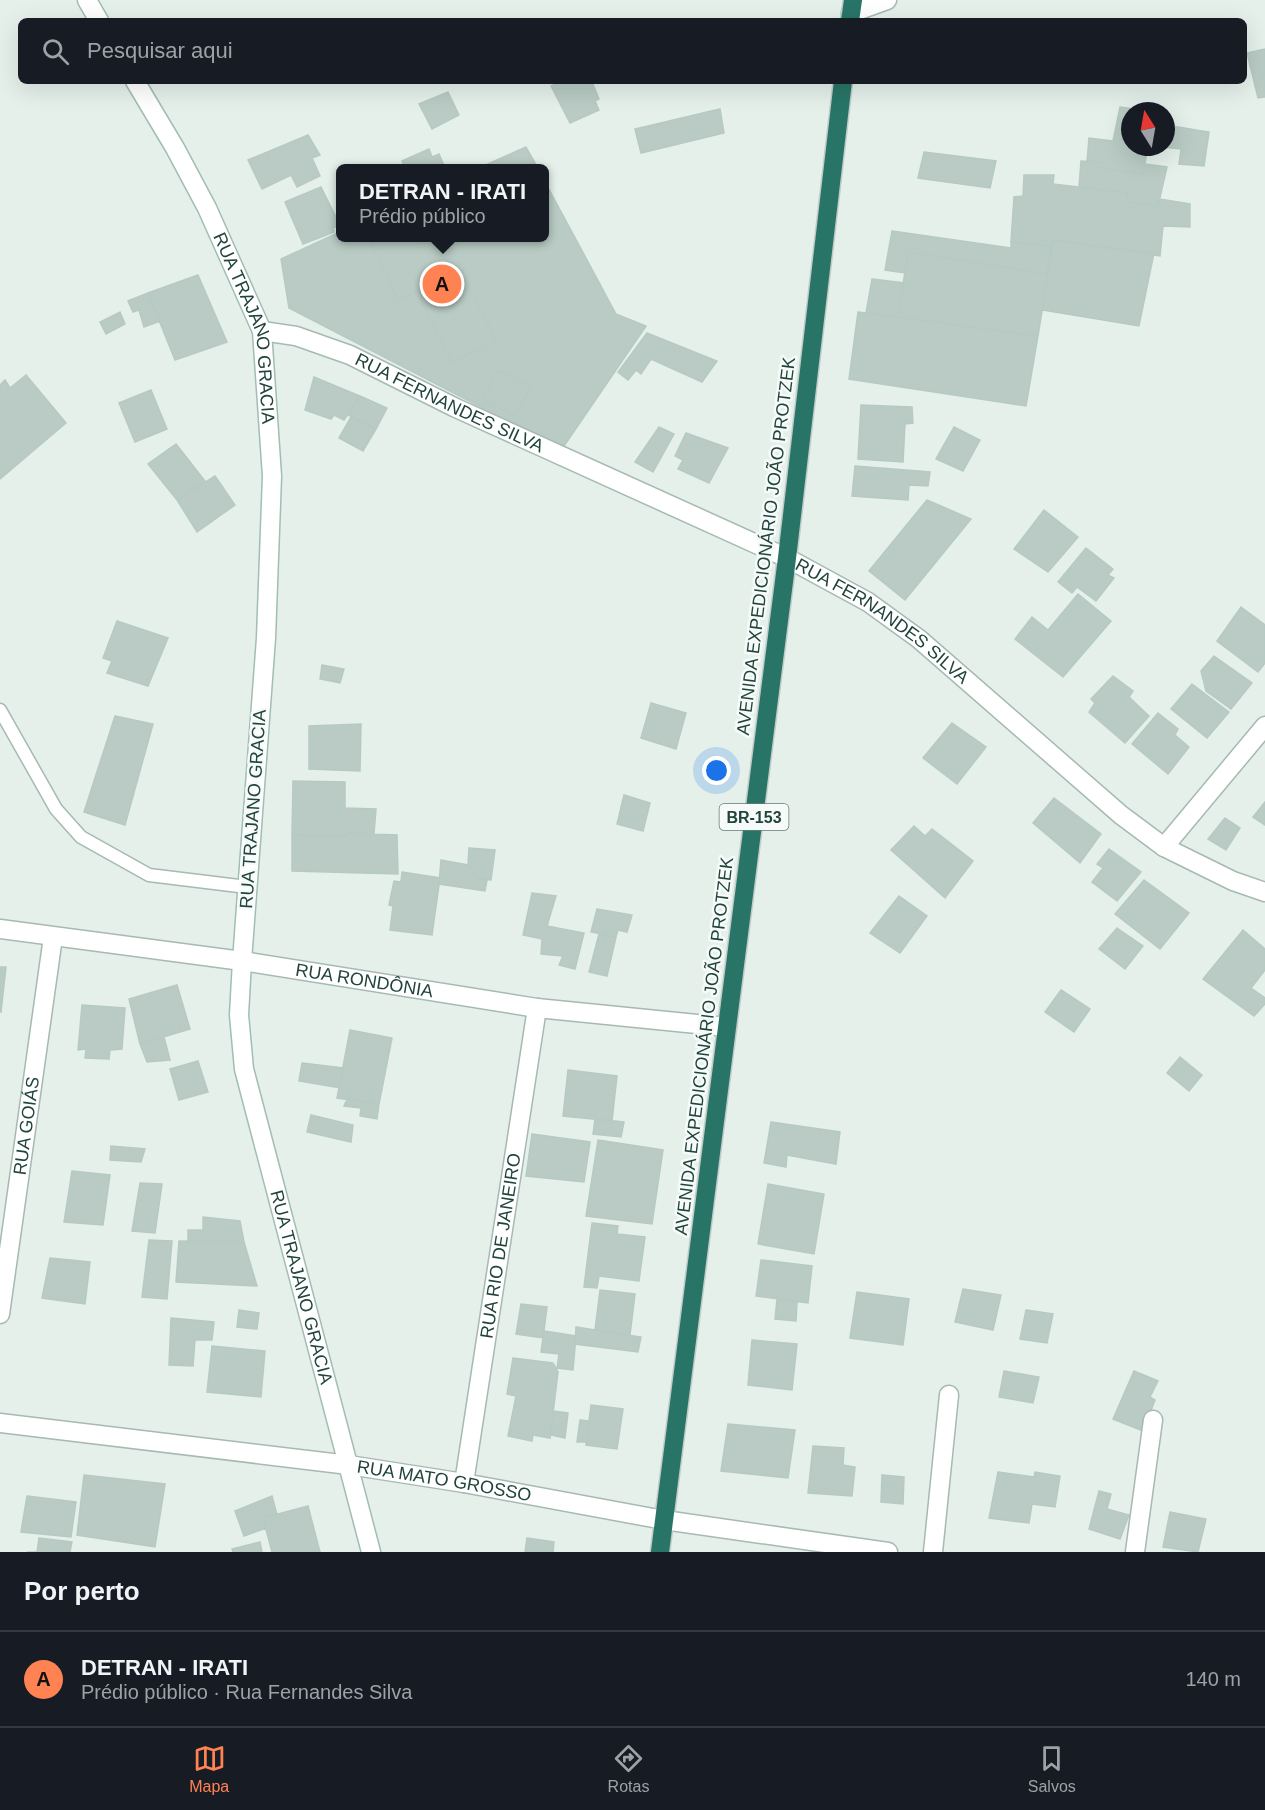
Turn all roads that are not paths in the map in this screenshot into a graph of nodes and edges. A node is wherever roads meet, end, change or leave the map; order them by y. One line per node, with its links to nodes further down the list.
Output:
1 (87, 0): 4 (street)
2 (887, 0): 3 (street)
3 (851, 11)
4 (97, 18)
5 (137, 84): 7 (street, RUA TRAJANO GRACIA)
6 (843, 84): 8 (highway, AVENIDA EXPEDICIONÁRIO JOÃO PROTZEK / BR-153)
7 (262, 332): 8 (street, RUA FERNANDES SILVA); 12 (street, RUA TRAJANO GRACIA)
8 (787, 558): 11 (street, RUA FERNANDES SILVA); 18 (highway, AVENIDA EXPEDICIONÁRIO JOÃO PROTZEK / BR-153)
9 (0, 710): 12 (lane)
10 (1265, 726): 11 (street)
11 (1164, 847): 13 (street, RUA FERNANDES SILVA)
12 (247, 887): 16 (street, RUA TRAJANO GRACIA)
13 (1265, 892)
14 (0, 929): 15 (street, RUA RONDÔNIA)
15 (53, 937): 16 (street, RUA RONDÔNIA); 19 (street, RUA GOIÁS)
16 (242, 961): 17 (street, RUA RONDÔNIA); 23 (street, RUA TRAJANO GRACIA)
17 (537, 1008): 18 (street, RUA RONDÔNIA); 24 (street, RUA RIO DE JANEIRO)
18 (728, 1027): 25 (highway, AVENIDA EXPEDICIONÁRIO JOÃO PROTZEK / BR-153)
19 (0, 1314)
20 (949, 1395): 29 (street)
21 (1153, 1420): 30 (street)
22 (0, 1423): 23 (street, RUA MATO GROSSO)
23 (349, 1466): 24 (street, RUA MATO GROSSO); 26 (street, RUA TRAJANO GRACIA)
24 (464, 1483): 25 (street, RUA MATO GROSSO)
25 (664, 1520): 27 (highway, AVENIDA EXPEDICIONÁRIO JOÃO PROTZEK / BR-153); 28 (street, RUA MATO GROSSO)
26 (371, 1552)
27 (660, 1552)
28 (888, 1552)
29 (933, 1552)
30 (1135, 1552)

